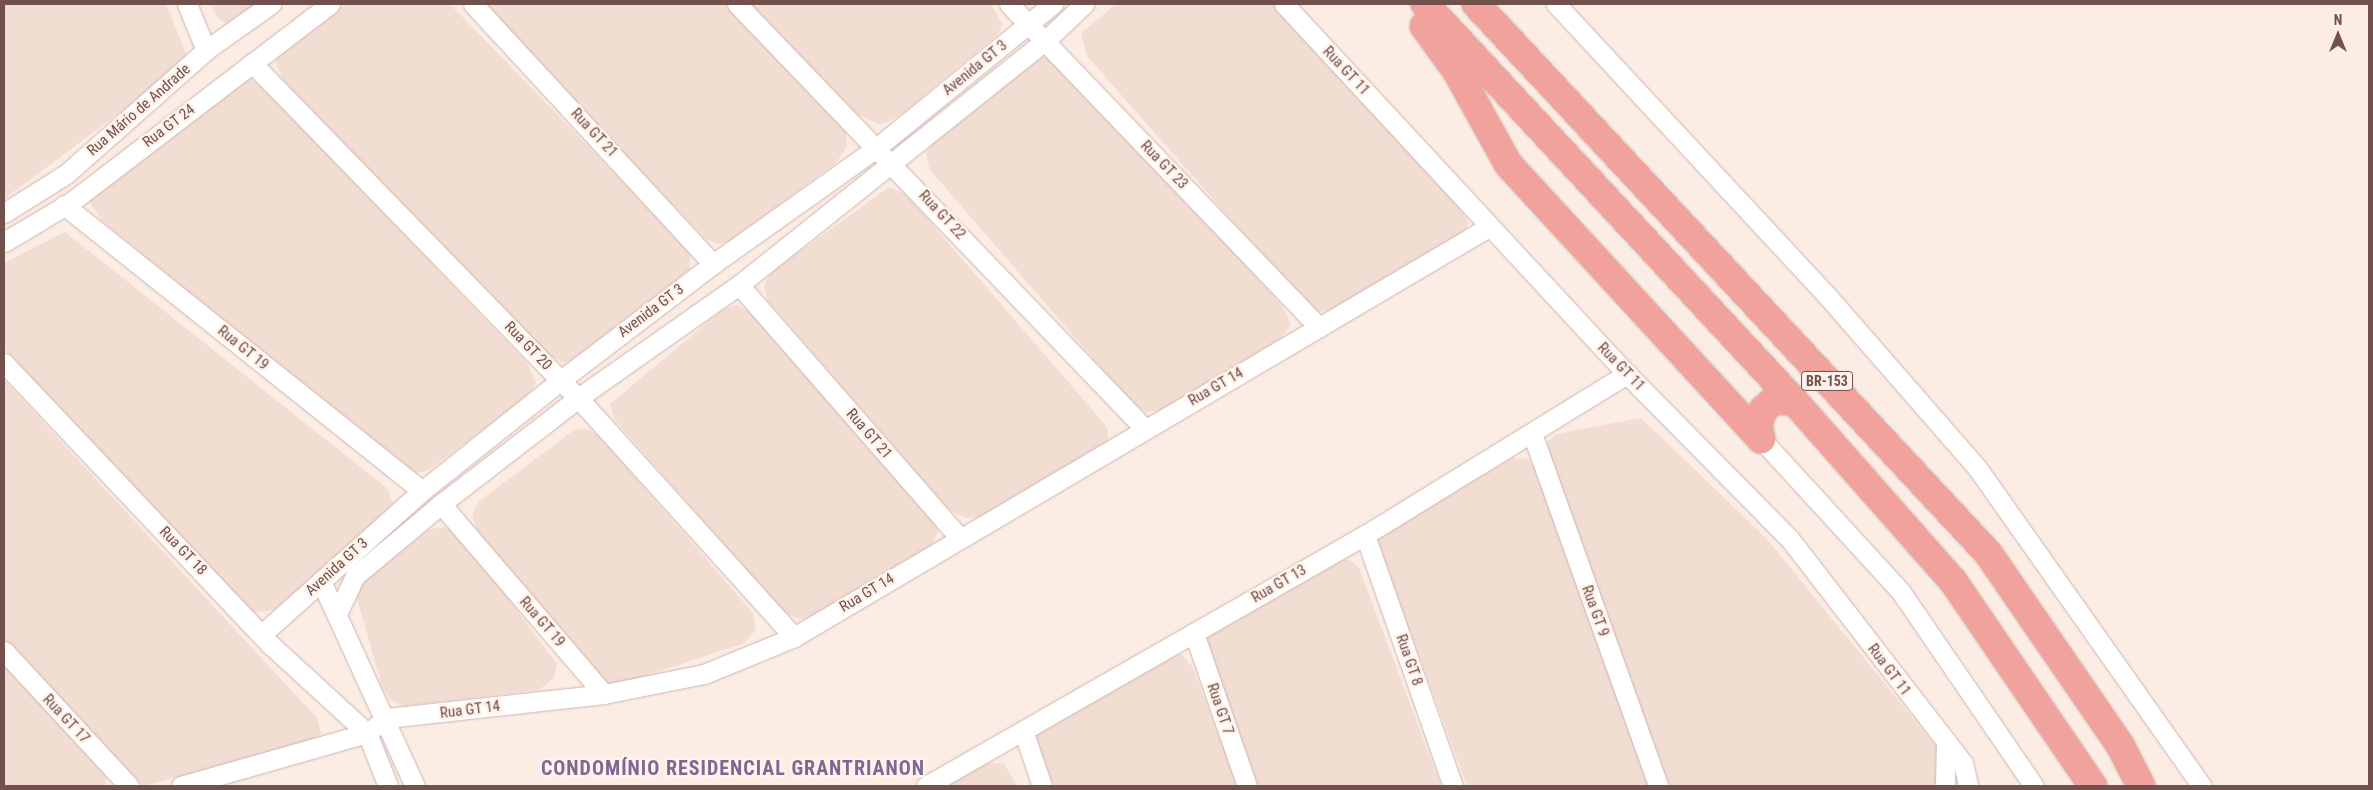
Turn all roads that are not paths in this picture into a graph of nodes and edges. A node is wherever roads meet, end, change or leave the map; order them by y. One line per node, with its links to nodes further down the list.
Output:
1 (187, 4): 16 (street)
2 (271, 4): 16 (street, Rua Mário de Andrade)
3 (330, 4): 17 (street, Rua GT 24)
4 (472, 4): 24 (street, Rua GT 21)
5 (737, 4): 18 (street, Rua GT 22)
6 (1009, 4): 14 (street, Rua GT 23)
7 (1053, 4): 14 (street, Avenida GT 3)
8 (1084, 4): 15 (street, Avenida GT 3)
9 (1284, 4): 22 (street, Rua GT 11)
10 (1410, 4): 34 (highway)
11 (1425, 4): 31 (highway, BR-153)
12 (1476, 4): 63 (highway, BR-153)
13 (1556, 4): 64 (street)
14 (1029, 25): 15 (street, Rua GT 23); 18 (street, Avenida GT 3)
15 (1045, 41): 19 (street, Avenida GT 3); 26 (street, Rua GT 23)
16 (206, 50): 21 (street, Rua Mário de Andrade)
17 (252, 64): 20 (street, Rua GT 24); 29 (street, Rua GT 20)
18 (875, 149): 19 (street, Rua GT 22); 24 (street, Avenida GT 3)
19 (893, 163): 25 (street, Avenida GT 3); 32 (street, Rua GT 22)
20 (64, 204): 23 (street, Rua GT 24); 35 (street, Rua GT 19)
21 (4, 213)
22 (1489, 227): 26 (street, Rua GT 14); 28 (street, Rua GT 11)
23 (4, 242)
24 (713, 264): 29 (street, Avenida GT 3)
25 (739, 285): 30 (street, Avenida GT 3); 38 (street, Rua GT 21)
26 (1319, 327): 32 (street, Rua GT 14)
27 (4, 364): 42 (street, Rua GT 18)
28 (1627, 374): 33 (street, Rua GT 13); 49 (street, Rua GT 11)
29 (561, 380): 30 (street, Rua GT 20); 35 (street, Avenida GT 3)
30 (578, 398): 36 (street, Avenida GT 3); 43 (street, Rua GT 20)
31 (1795, 402): 34 (highway); 62 (highway, BR-153)
32 (1145, 429): 38 (street, Rua GT 14)
33 (1532, 436): 37 (street, Rua GT 13); 59 (street, Rua GT 9)
34 (1762, 439): 61 (street)
35 (422, 491): 39 (street, Avenida GT 3)
36 (441, 504): 40 (street, Avenida GT 3); 45 (street, Rua GT 19)
37 (1365, 534): 41 (street, Rua GT 13); 58 (street, Rua GT 8)
38 (960, 538): 43 (street, Rua GT 14)
39 (321, 581): 40 (street); 42 (street, Avenida GT 3)
40 (337, 614): 46 (street)
41 (1194, 633): 48 (street, Rua GT 13); 57 (street, Rua GT 7)
42 (262, 634): 47 (street, Rua GT 18)
43 (794, 637): 45 (street, Rua GT 14)
44 (4, 651): 51 (street, Rua GT 17)
45 (604, 694): 46 (street, Rua GT 14)
46 (386, 718): 47 (street); 54 (street)
47 (367, 732): 52 (street); 53 (street)
48 (1024, 733): 55 (street, Rua GT 13); 56 (street)
49 (1946, 741): 50 (street); 60 (street, Rua GT 11)
50 (1942, 784): 60 (street)
51 (129, 786)
52 (181, 786)
53 (388, 786)
54 (415, 786)
55 (926, 786)
56 (1042, 786)
57 (1247, 786)
58 (1452, 786)
59 (1658, 786)
60 (1969, 786)
61 (2034, 786)
62 (2093, 786)
63 (2141, 786)
64 (2202, 786)

